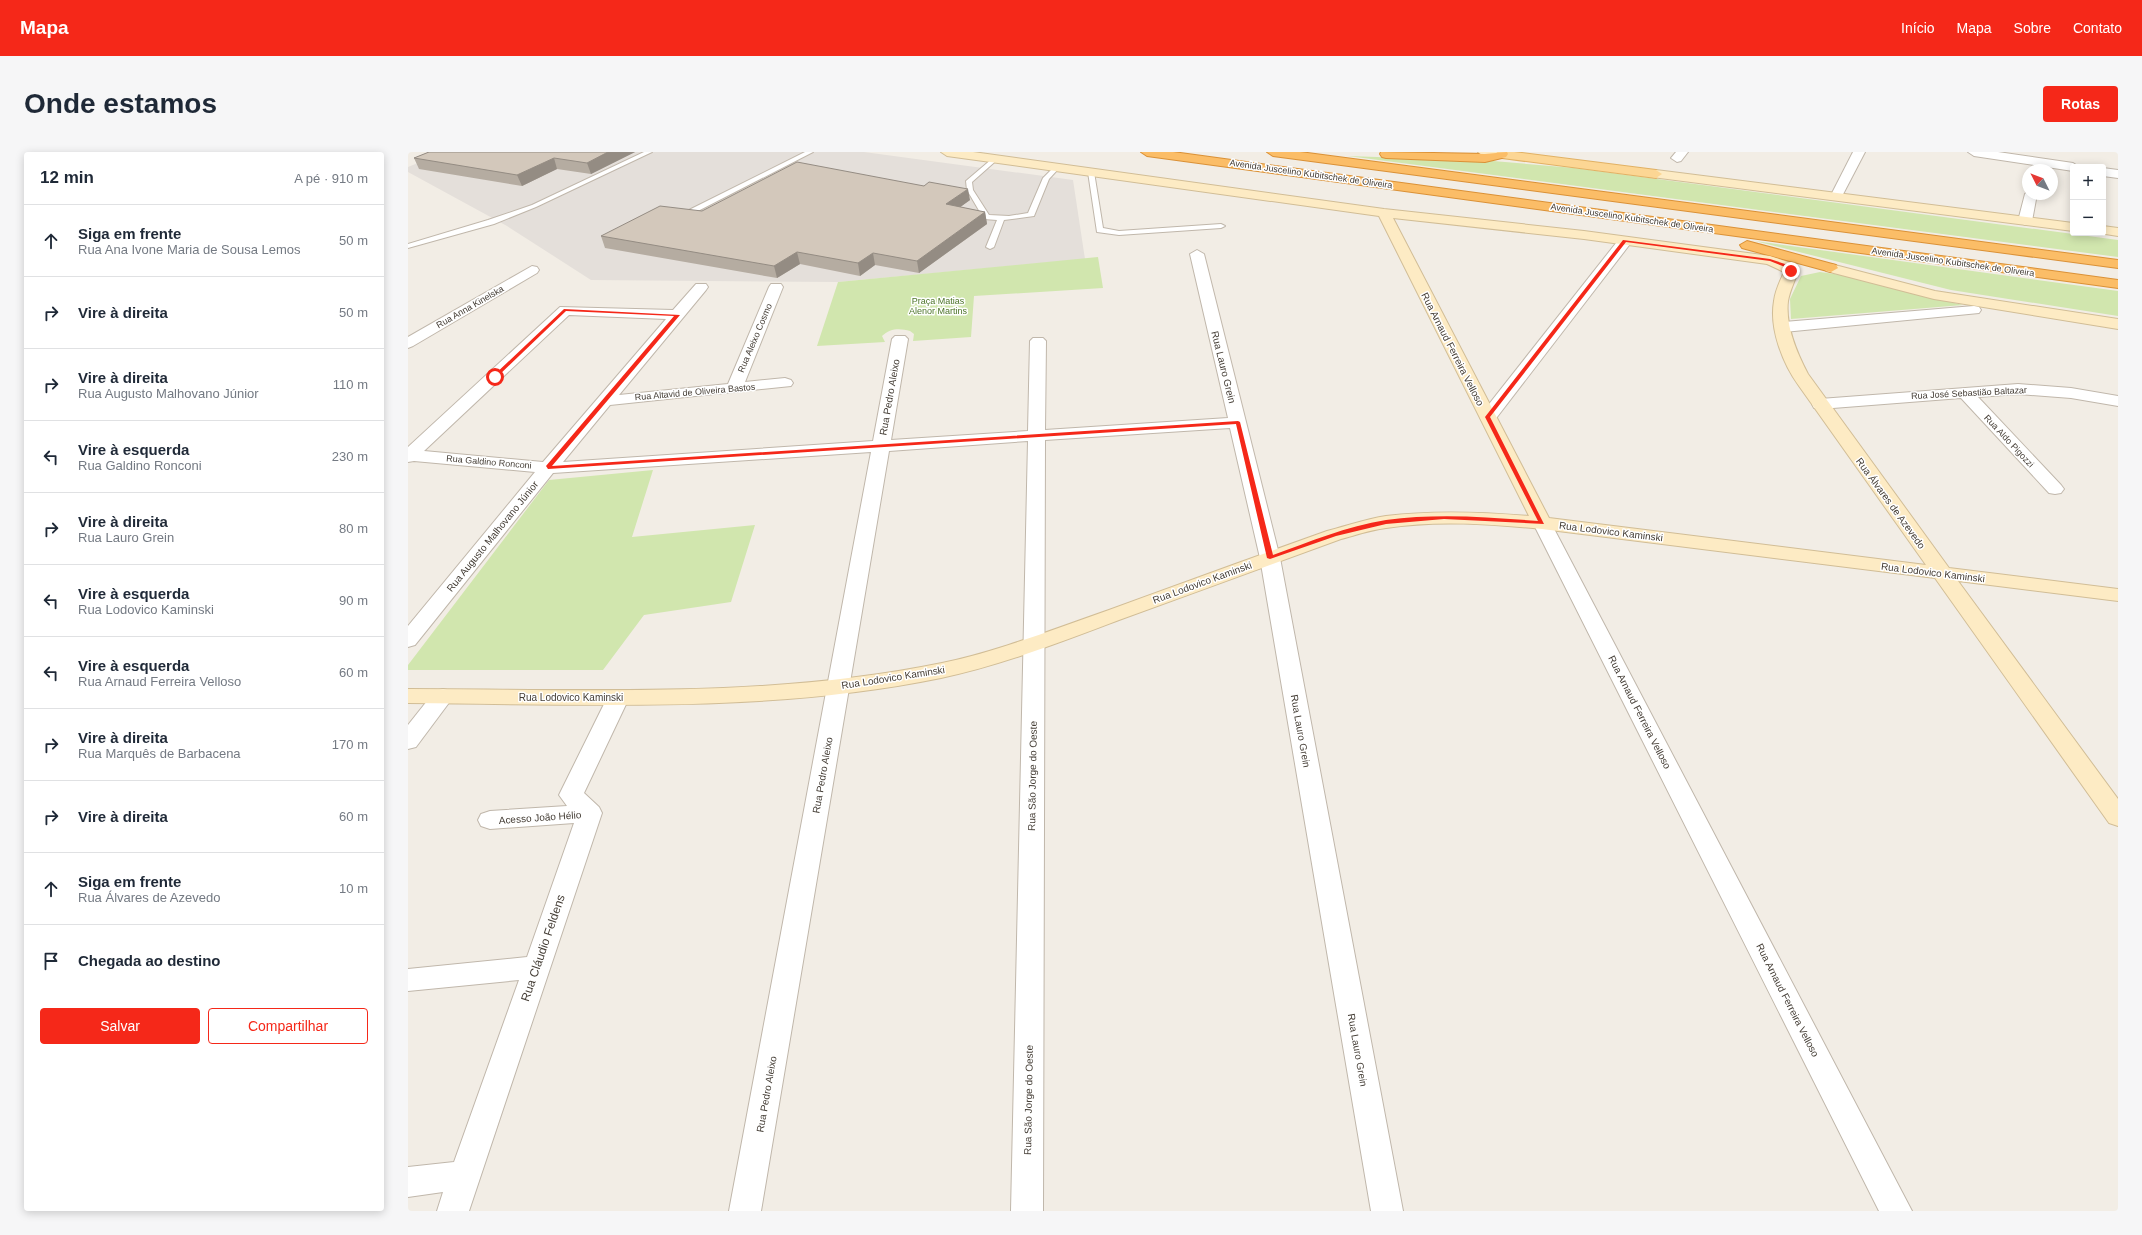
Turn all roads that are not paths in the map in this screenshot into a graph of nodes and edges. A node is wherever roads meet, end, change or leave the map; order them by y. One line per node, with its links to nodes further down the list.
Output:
1 (649, 152): 31 (lane)
2 (810, 152): 21 (lane)
3 (947, 152): 11 (street)
4 (1147, 152): 23 (highway, Avenida Juscelino Kubitschek de Oliveira)
5 (1273, 152): 34 (highway, Avenida Juscelino Kubitschek de Oliveira)
6 (1340, 152): 10 (highway)
7 (1484, 152): 10 (street)
8 (1859, 152): 19 (street)
9 (1974, 152): 12 (street)
10 (1504, 153): 17 (main road)
11 (995, 159): 14 (street); 24 (lane)
12 (2037, 161): 13 (street)
13 (2070, 166)
14 (1057, 168): 15 (street); 24 (lane)
15 (1091, 172): 22 (street); 26 (lane)
16 (2106, 172): 18 (street)
17 (1656, 174): 19 (street)
18 (2118, 174)
19 (1836, 197): 25 (street)
20 (2030, 200): 25 (street)
21 (691, 211)
22 (1384, 213): 30 (street); 53 (street, Rua Arnaud Ferreira Velloso)
23 (1631, 218): 35 (highway); 37 (highway, Avenida Juscelino Kubitschek de Oliveira)
24 (1001, 219): 32 (lane)
25 (2025, 221): 27 (street)
26 (1222, 226)
27 (2070, 227)
28 (2106, 230): 29 (street)
29 (2118, 232)
30 (1625, 241): 43 (street, Rua Álvares de Azevedo); 53 (street)
31 (408, 246)
32 (990, 247)
33 (1197, 254): 54 (street, Rua Lauro Grein)
34 (2118, 264)
35 (1831, 268): 42 (street)
36 (532, 270): 46 (street, Rua Anna Kinelska)
37 (2118, 284)
38 (701, 287): 41 (street, Rua Augusto Malhovano Júnior)
39 (776, 287): 48 (street, Rua Aleixo Cosmo)
40 (1974, 310): 43 (street)
41 (677, 315): 51 (street, Rua Augusto Malhovano Júnior); 57 (street)
42 (2118, 324)
43 (1784, 327): 52 (street, Rua Álvares de Azevedo)
44 (900, 339): 56 (street, Rua Pedro Aleixo)
45 (1038, 341): 55 (street, Rua São Jorge do Oeste)
46 (408, 343)
47 (786, 383): 48 (street, Rua Altavid de Oliveira Bastos)
48 (734, 388): 51 (street, Rua Altavid de Oliveira Bastos)
49 (1964, 392): 50 (street, Rua José Sebastião Baltazar); 52 (street, Rua José Sebastião Baltazar); 59 (street, Rua Aldo Pigozzi)
50 (2118, 400)
51 (604, 401): 58 (street, Rua Augusto Malhovano Júnior)
52 (1820, 404): 62 (street, Rua Álvares de Azevedo)
53 (1488, 417): 60 (street, Rua Arnaud Ferreira Velloso)
54 (1238, 422): 55 (street, Rua Galdino Ronconi); 61 (street, Rua Lauro Grein)
55 (1036, 436): 56 (street, Rua Galdino Ronconi); 65 (street, Rua São Jorge do Oeste)
56 (881, 446): 58 (street, Rua Galdino Ronconi); 66 (street, Rua Pedro Aleixo)
57 (409, 456): 58 (street, Rua Galdino Ronconi)
58 (548, 468): 64 (street, Rua Augusto Malhovano Júnior)
59 (2055, 489)
60 (1542, 523): 61 (street, Rua Lodovico Kaminski); 62 (street, Rua Lodovico Kaminski); 83 (street, Rua Arnaud Ferreira Velloso)
61 (1270, 558): 65 (street, Rua Lodovico Kaminski); 82 (street, Rua Lauro Grein)
62 (1942, 573): 63 (street, Rua Lodovico Kaminski); 71 (street, Rua Álvares de Azevedo)
63 (2118, 596)
64 (408, 640)
65 (1034, 644): 66 (street, Rua Lodovico Kaminski); 81 (street, Rua São Jorge do Oeste)
66 (838, 686): 69 (street, Rua Lodovico Kaminski); 80 (street, Rua Pedro Aleixo)
67 (408, 696): 68 (street, Rua Lodovico Kaminski)
68 (443, 696): 69 (street, Rua Lodovico Kaminski); 70 (street)
69 (618, 698): 72 (street)
70 (408, 741)
71 (2109, 793): 73 (street, Rua Álvares de Azevedo)
72 (590, 813): 74 (street, Acesso João Hélio); 75 (street, Rua Cláudio Feldens)
73 (2118, 817)
74 (490, 820)
75 (536, 967): 76 (street); 77 (street, Rua Cláudio Feldens)
76 (408, 980)
77 (465, 1175): 78 (street); 79 (street, Rua Cláudio Feldens)
78 (408, 1182)
79 (453, 1211)
80 (745, 1211)
81 (1027, 1211)
82 (1387, 1211)
83 (1896, 1211)

